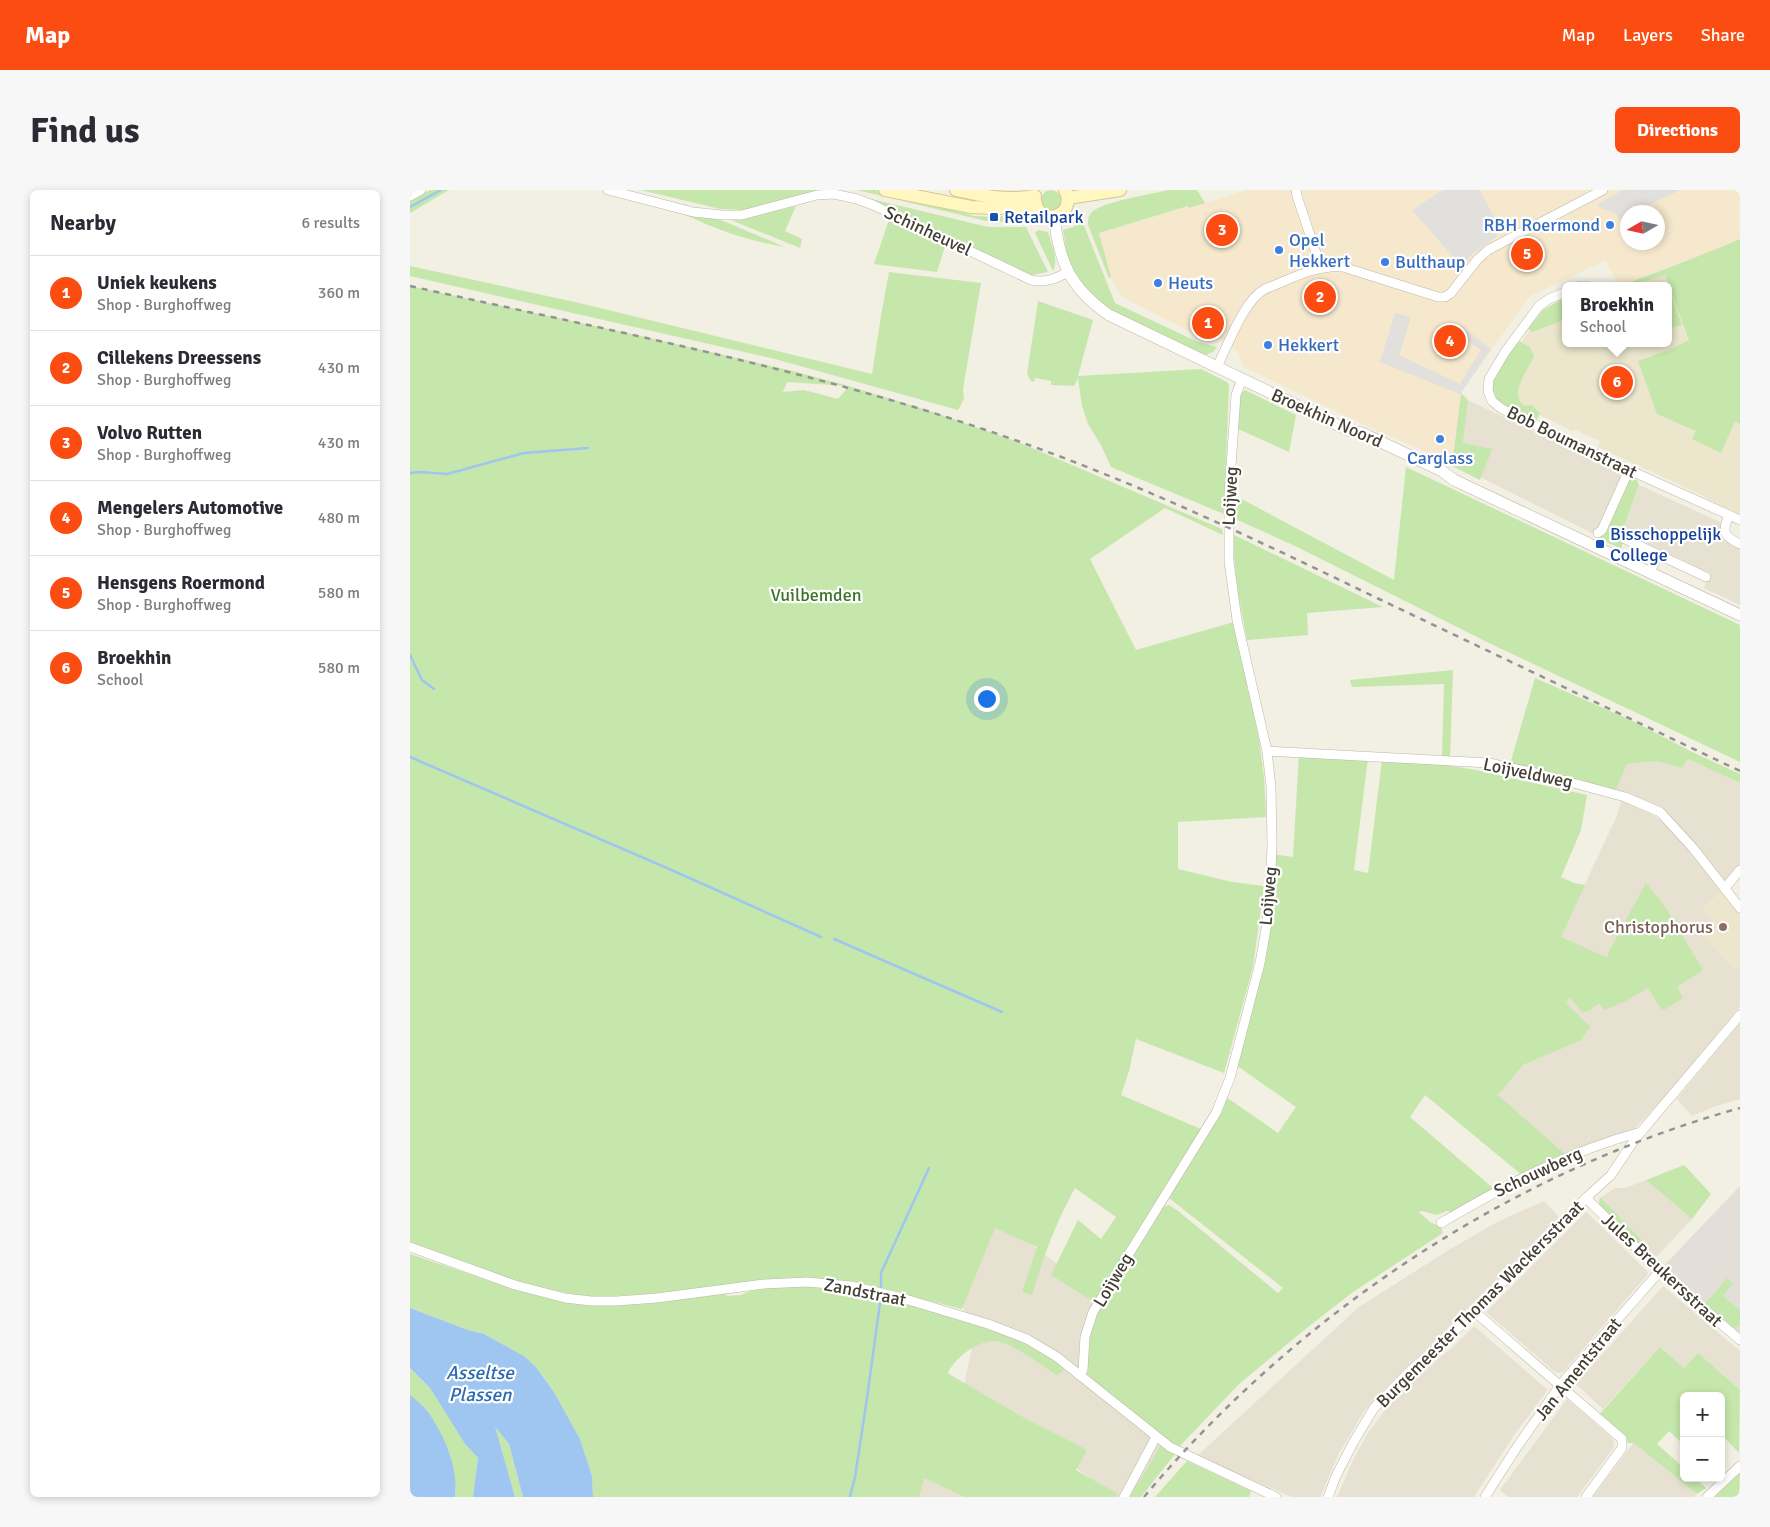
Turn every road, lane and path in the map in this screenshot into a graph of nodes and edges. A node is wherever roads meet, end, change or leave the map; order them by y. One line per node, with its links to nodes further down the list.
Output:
1 (421, 190): 9 (street)
2 (608, 190): 13 (street, Schinheuvel)
3 (886, 190): 10 (main road)
4 (956, 190): 10 (main road)
5 (1120, 190): 8 (main road)
6 (1296, 190): 12 (street)
7 (1603, 190): 12 (street)
8 (1067, 194): 11 (main road)
9 (410, 196)
10 (1036, 198): 11 (main road)
11 (1054, 216): 13 (street, Broekhin Noord)
12 (1321, 268): 15 (street)
13 (1068, 272): 15 (street, Broekhin Noord)
14 (1562, 294): 17 (street, Bob Boumanstraat)
15 (1218, 367): 16 (street, Broekhin Noord)
16 (1242, 379): 24 (street, Broekhin Noord); 27 (street, Loijweg)
17 (1629, 470): 18 (street, Bob Boumanstraat); 20 (street)
18 (1729, 515): 19 (street, Bob Boumanstraat); 22 (street)
19 (1740, 520)
20 (1598, 533)
21 (1623, 538): 23 (street)
22 (1740, 544)
23 (1658, 555): 24 (street); 25 (street)
24 (1650, 572): 26 (street, Broekhin Noord)
25 (1706, 577)
26 (1740, 615)
27 (1267, 752): 29 (street, Loijveldweg); 39 (street, Loijweg)
28 (1740, 870): 29 (street)
29 (1725, 888): 30 (street, Loijveldweg)
30 (1740, 908)
31 (1740, 1015): 32 (street)
32 (1642, 1132): 33 (street, Burgemeester Thomas Wackersstraat); 34 (street, Schouwberg)
33 (1586, 1198): 36 (street, Jules Breukersstraat); 37 (street, Burgemeester Thomas Wackersstraat)
34 (1440, 1224)
35 (410, 1247): 39 (street, Zandstraat)
36 (1660, 1271): 38 (street, Jules Breukersstraat); 40 (street, Jan Amentstraat)
37 (1475, 1312): 40 (street); 45 (street, Burgemeester Thomas Wackersstraat)
38 (1740, 1340)
39 (1079, 1375): 41 (street, Zandstraat)
40 (1560, 1384): 46 (street, Jan Amentstraat); 47 (street)
41 (1156, 1437): 43 (street); 44 (street, Zandstraat)
42 (1740, 1466): 48 (street)
43 (1124, 1497)
44 (1276, 1497)
45 (1328, 1497)
46 (1485, 1497)
47 (1586, 1497)
48 (1707, 1497)

